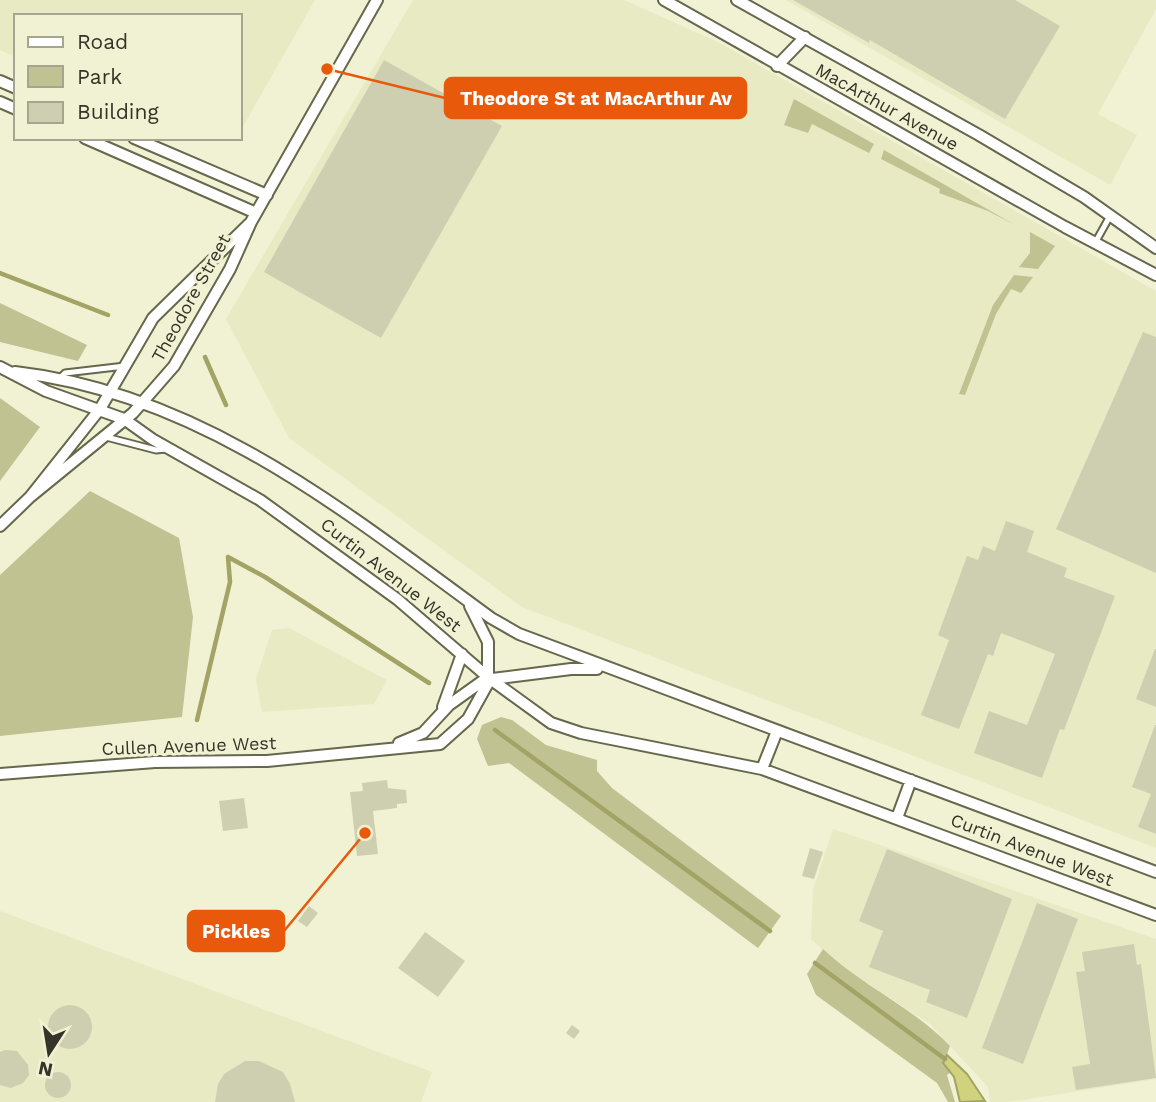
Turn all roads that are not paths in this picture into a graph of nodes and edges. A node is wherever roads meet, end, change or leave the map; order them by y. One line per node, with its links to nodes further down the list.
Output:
1 (377, 0): 8 (street, Theodore Street)
2 (664, 0): 5 (street, MacArthur Avenue)
3 (737, 0): 4 (street, MacArthur Avenue)
4 (805, 37): 5 (street); 9 (street, MacArthur Avenue)
5 (777, 66): 11 (street, MacArthur Avenue)
6 (89, 140): 10 (street)
7 (139, 140): 8 (street)
8 (267, 195): 10 (street, Theodore Street)
9 (1110, 216): 11 (lane); 12 (street, MacArthur Avenue)
10 (253, 218): 14 (street, Theodore Street); 18 (street, Theodore Street)
11 (1095, 243): 13 (street, MacArthur Avenue)
12 (1156, 248)
13 (1156, 275)
14 (126, 366): 16 (lane); 17 (street, Theodore Street)
15 (4, 369): 16 (street, Curtin Avenue West); 19 (street, Curtin Avenue West)
16 (58, 380): 17 (street, Curtin Avenue West)
17 (110, 391): 18 (street, Curtin Avenue West); 19 (street, Theodore Street)
18 (144, 402): 20 (street, Theodore Street); 25 (street, Curtin Avenue West)
19 (100, 409): 20 (street, Curtin Avenue West); 23 (street, Theodore Street)
20 (126, 420): 21 (street, Theodore Street); 22 (street, Curtin Avenue West)
21 (106, 437): 22 (lane); 23 (street, Theodore Street)
22 (169, 448): 26 (street, Curtin Avenue West)
23 (30, 497): 24 (street, Theodore Street)
24 (0, 526)
25 (463, 598): 27 (street, Curtin Avenue West); 28 (street, Cullen Avenue West)
26 (462, 654): 28 (street, Curtin Avenue West); 29 (street)
27 (614, 672): 28 (street, Cullen Avenue West); 30 (street, Curtin Avenue West)
28 (489, 678): 29 (street, Cullen Avenue West); 31 (street, Cullen Avenue West); 32 (street, Curtin Avenue West)
29 (434, 721): 31 (street, Cullen Avenue West)
30 (777, 731): 32 (street); 34 (street, Curtin Avenue West)
31 (379, 748): 33 (street, Cullen Avenue West)
32 (762, 769): 35 (street, Curtin Avenue West)
33 (0, 774)
34 (911, 780): 35 (street); 36 (street, Curtin Avenue West)
35 (897, 818): 37 (street, Curtin Avenue West)
36 (1156, 872)
37 (1156, 915)

